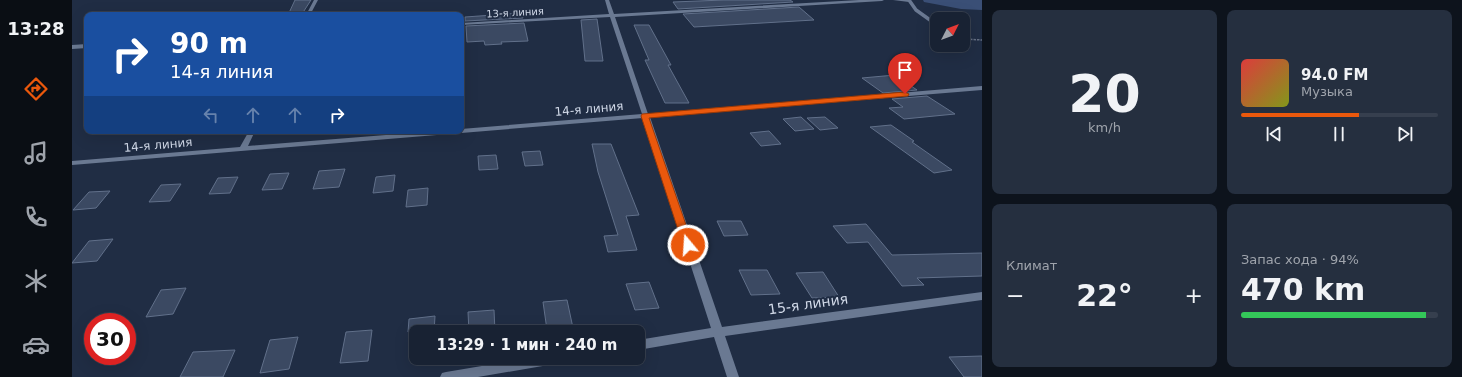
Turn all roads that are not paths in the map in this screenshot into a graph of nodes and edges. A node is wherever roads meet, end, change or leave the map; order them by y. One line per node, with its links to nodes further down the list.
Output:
1 (316, 0): 6 (street)
2 (607, 0): 7 (street)
3 (882, 0): 7 (street, 13-я линия)
4 (895, 0): 5 (street)
5 (909, 0): 8 (lane)
6 (310, 12)
7 (612, 15): 9 (street, 13-я линия); 13 (street)
8 (930, 20)
9 (464, 24)
10 (84, 46): 11 (street)
11 (72, 47)
12 (982, 88): 13 (street, 14-я линия)
13 (645, 116): 14 (street, 14-я линия); 20 (street)
14 (464, 131)
15 (250, 134): 17 (street)
16 (425, 134): 17 (street, 14-я линия)
17 (243, 149): 18 (street, 14-я линия)
18 (72, 163)
19 (982, 296): 20 (street, 15-я линия)
20 (717, 332): 21 (street, 15-я линия); 24 (street)
21 (645, 344)
22 (518, 365): 23 (street)
23 (446, 377)
24 (733, 377)

